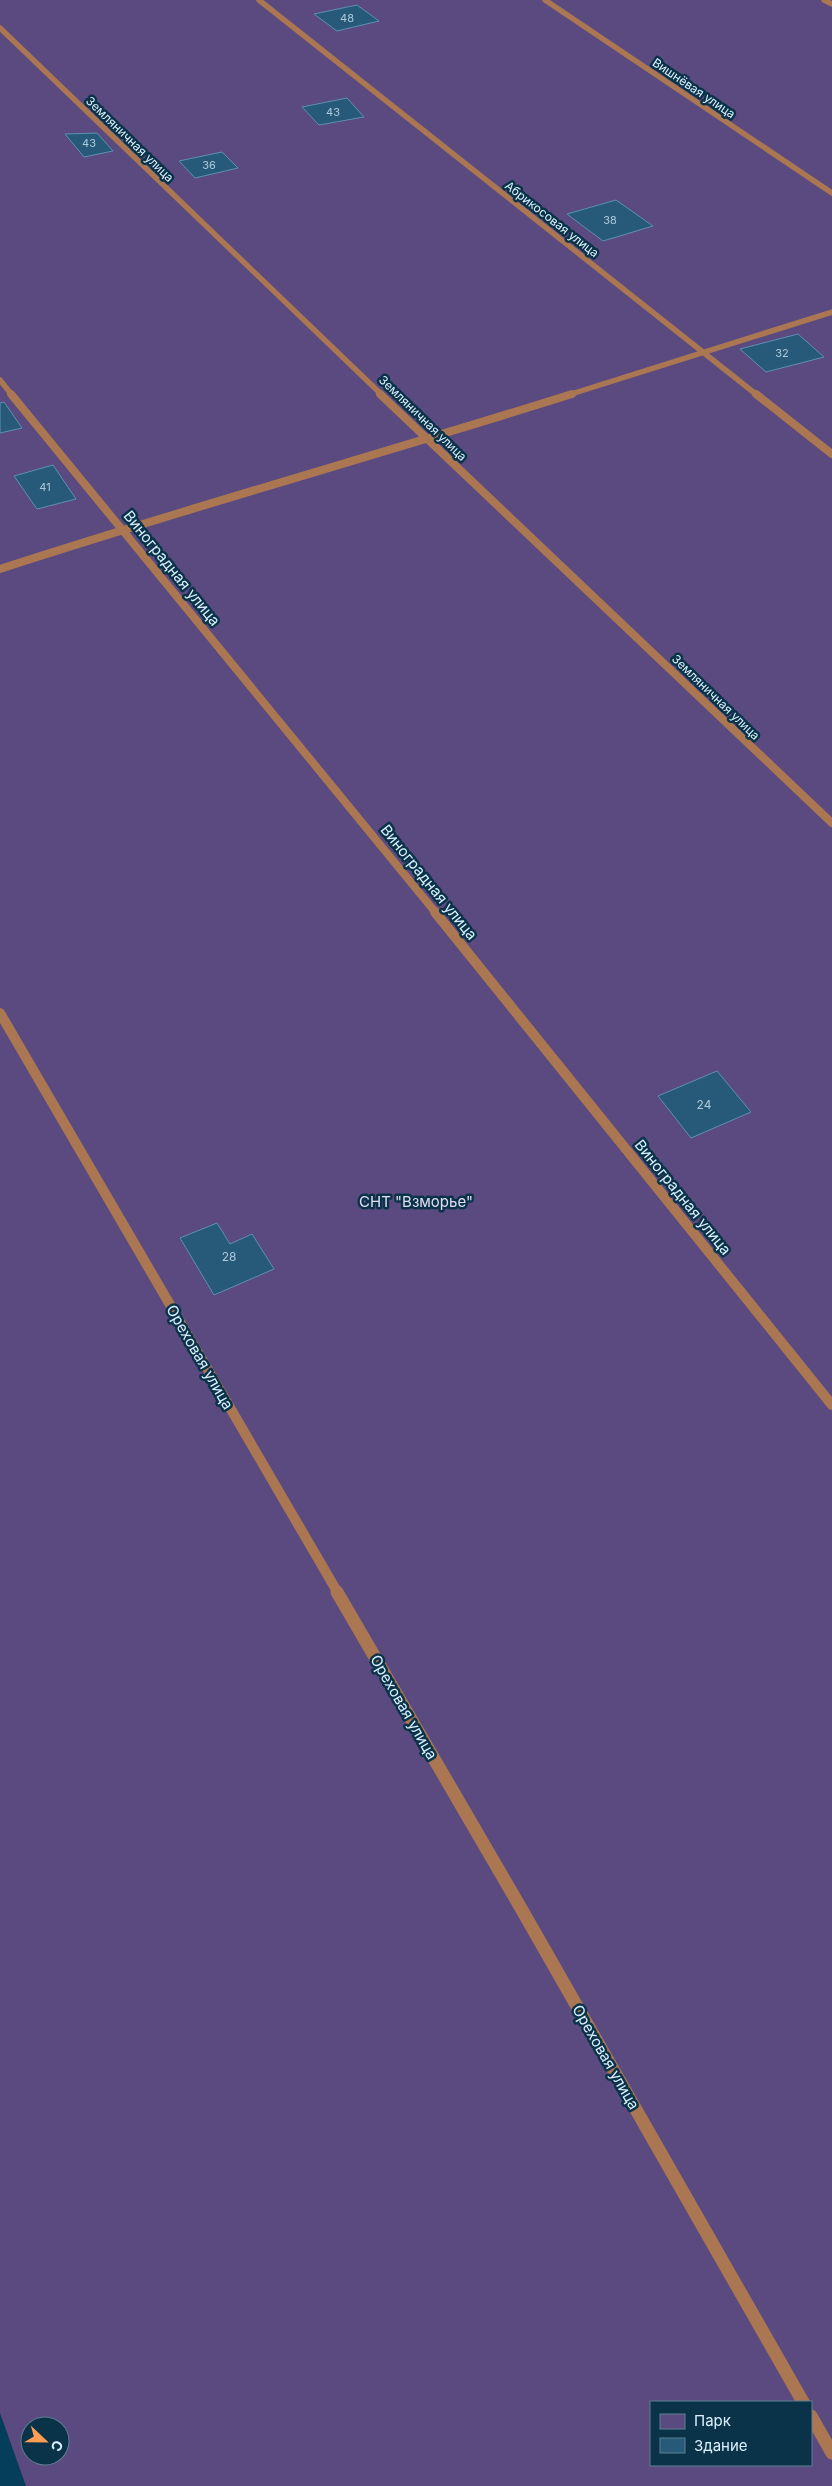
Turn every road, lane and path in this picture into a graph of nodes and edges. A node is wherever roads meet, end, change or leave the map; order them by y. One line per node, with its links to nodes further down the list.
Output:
1 (259, 0): 8 (lane, Абрикосовая улица)
2 (545, 0): 6 (lane, Вишнёвая улица)
3 (824, 0): 4 (lane)
4 (832, 4)
5 (0, 28): 10 (lane, Земляничная улица)
6 (832, 193)
7 (832, 312): 8 (lane)
8 (703, 352): 10 (lane); 11 (lane, Абрикосовая улица)
9 (0, 380): 12 (lane, Виноградная улица)
10 (428, 438): 12 (lane); 14 (lane, Земляничная улица)
11 (832, 454)
12 (123, 529): 13 (lane); 16 (lane, Виноградная улица)
13 (0, 569)
14 (832, 823)
15 (0, 1013): 17 (lane, Ореховая улица)
16 (832, 1405)
17 (802, 2401)
18 (812, 2418): 19 (lane)
19 (832, 2453)

